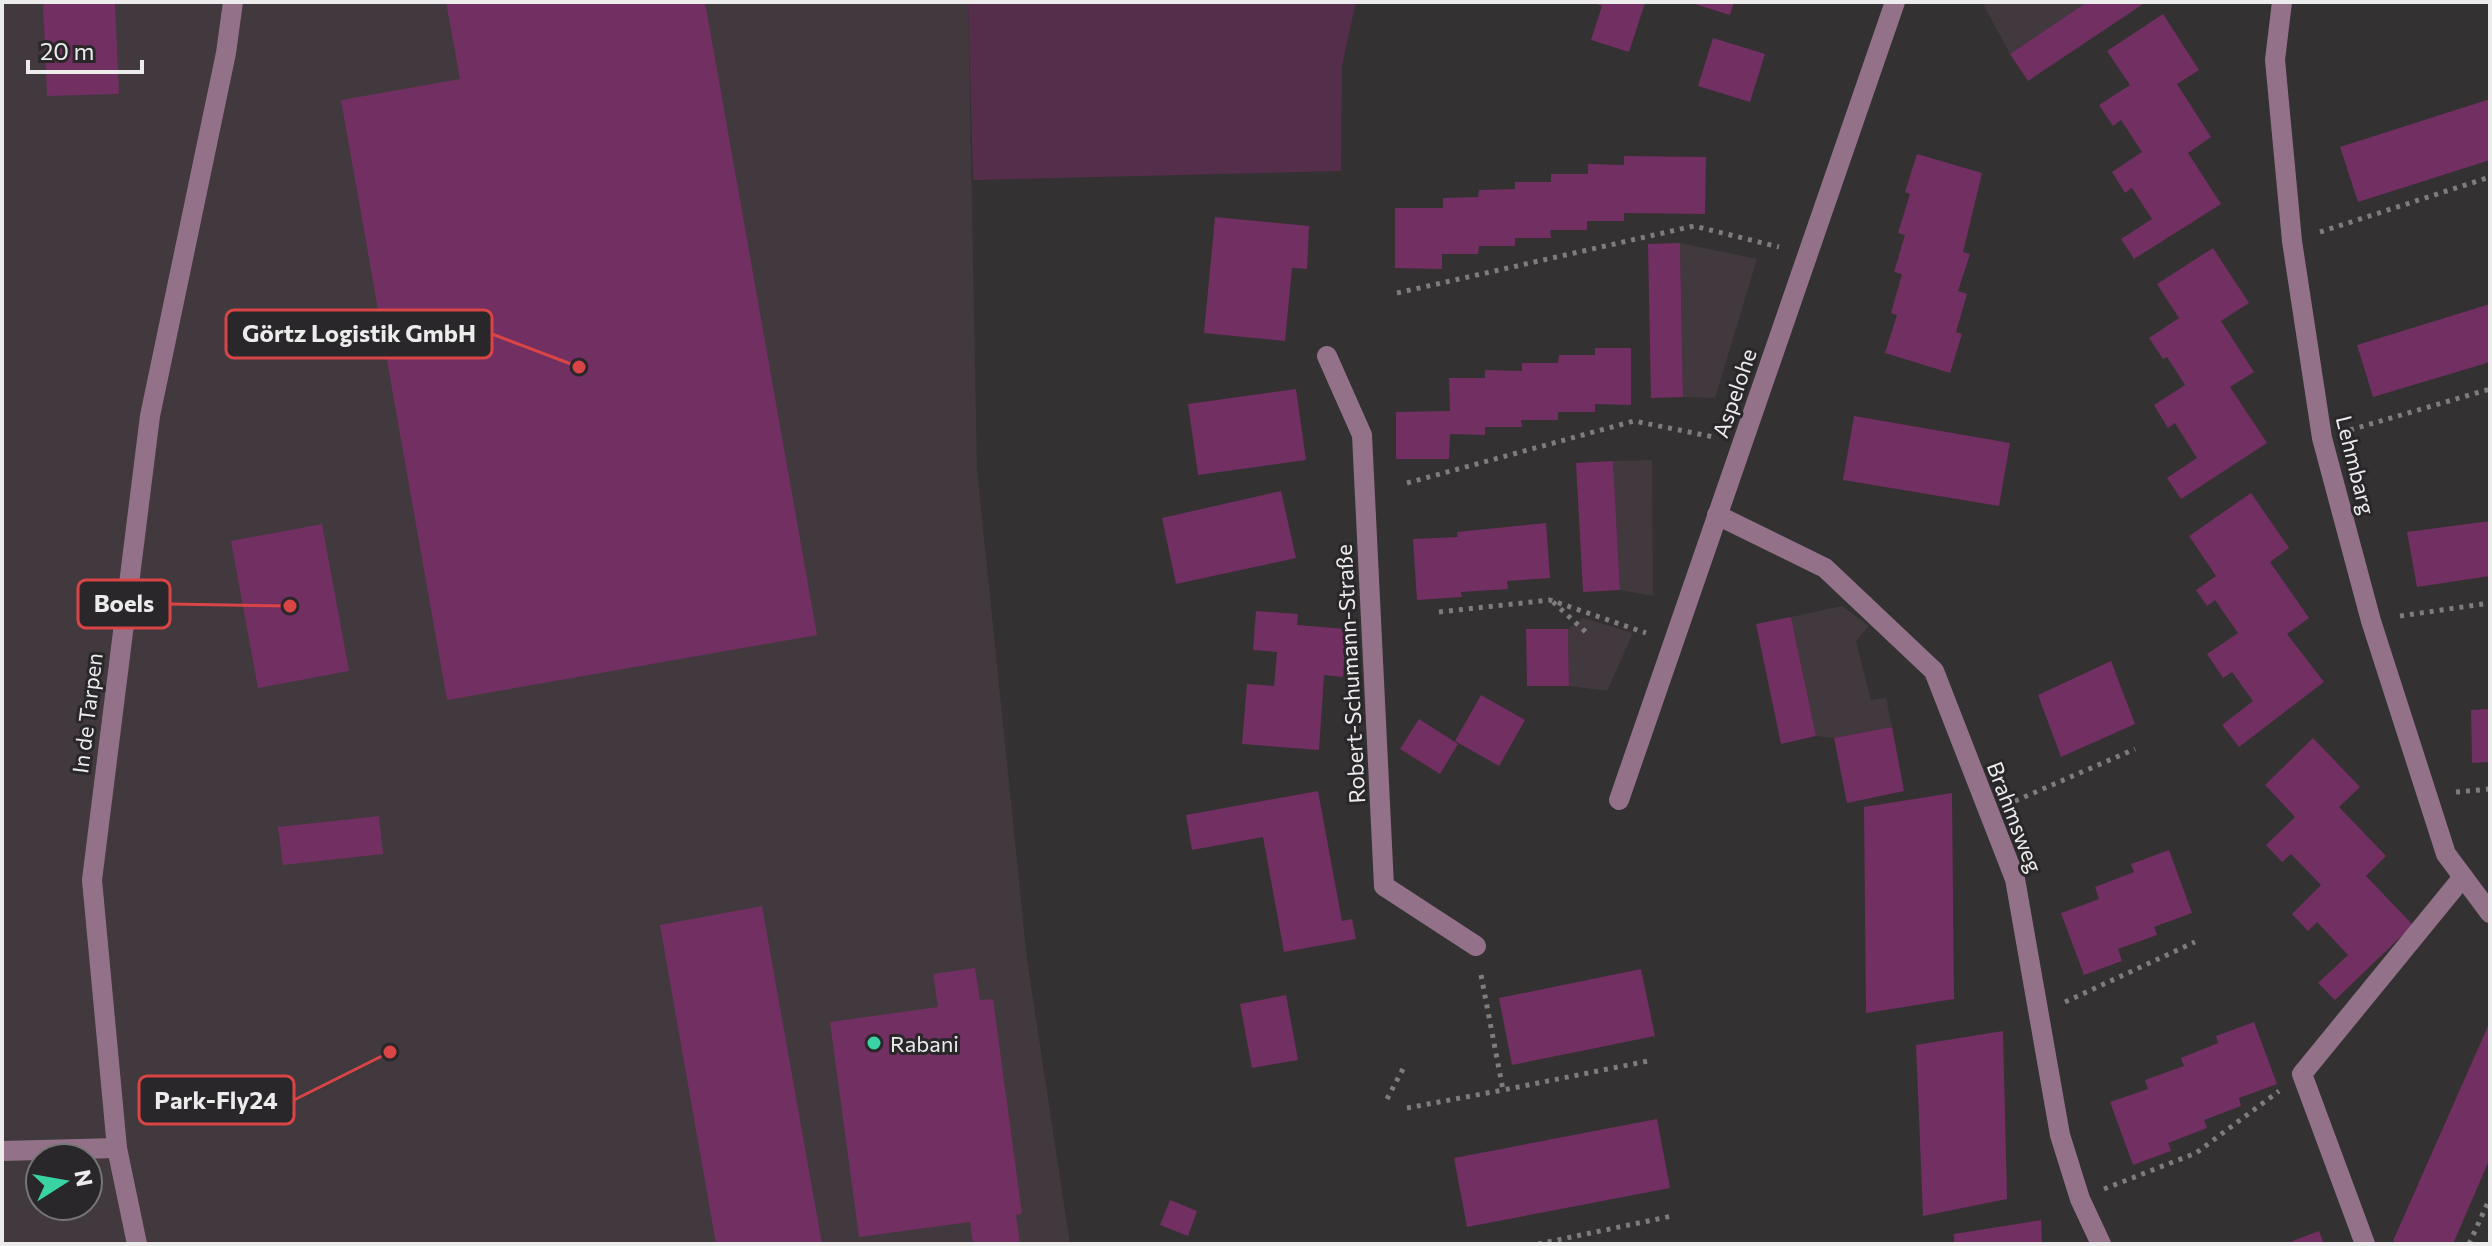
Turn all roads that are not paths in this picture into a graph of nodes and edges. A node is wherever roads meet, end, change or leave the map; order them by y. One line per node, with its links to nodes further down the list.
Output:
1 (233, 2): 10 (street, In de Tarpen)
2 (1895, 2): 5 (street, Aspelohe)
3 (2282, 2): 7 (street, Lehmbarg)
4 (1327, 356): 9 (street, Robert-Schumann-Straße)
5 (1717, 515): 6 (street, Aspelohe); 13 (street, Brahmsweg)
6 (1619, 800)
7 (2463, 877): 8 (street, Lehmbarg); 14 (street)
8 (2490, 913)
9 (1476, 946)
10 (117, 1148): 11 (street); 12 (street, In de Tarpen)
11 (2, 1151)
12 (137, 1244)
13 (2101, 1244)
14 (2365, 1244)

